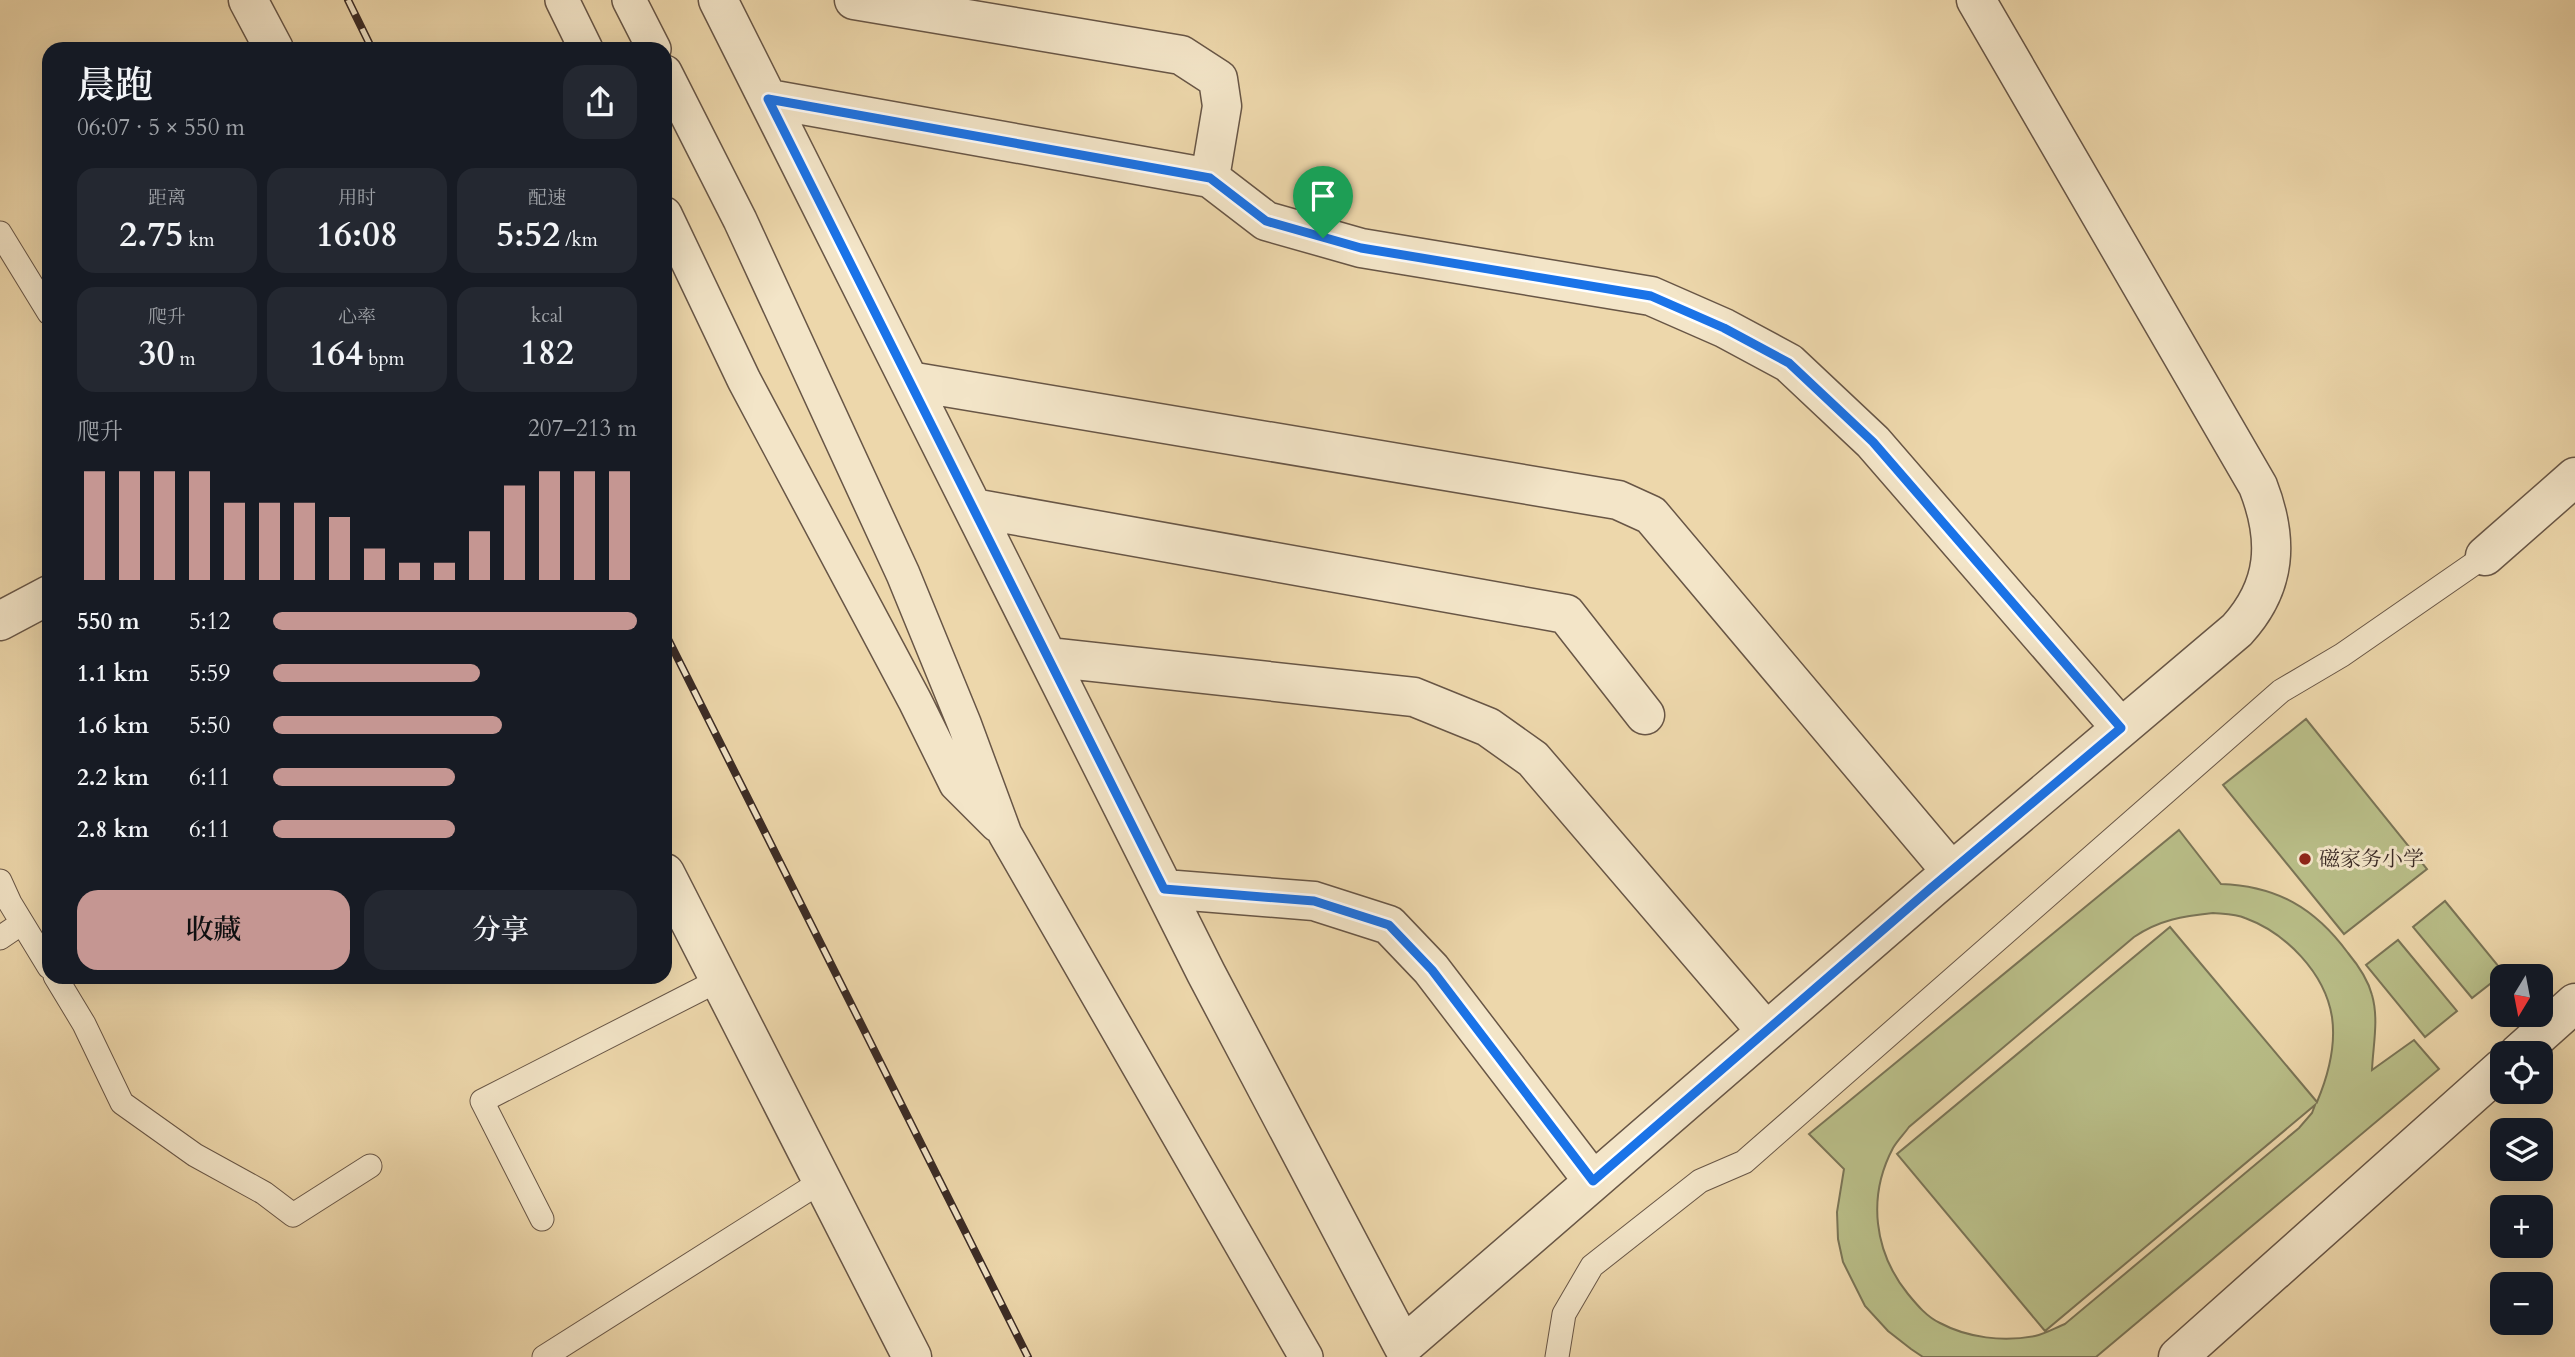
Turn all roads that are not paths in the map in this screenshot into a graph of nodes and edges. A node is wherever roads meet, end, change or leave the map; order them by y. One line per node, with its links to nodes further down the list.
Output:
1 (248, 0): 7 (street)
2 (562, 0): 8 (street)
3 (629, 0): 9 (street)
4 (718, 0): 11 (street)
5 (854, 0): 12 (street)
6 (1976, 0): 24 (street)
7 (270, 42)
8 (583, 42)
9 (650, 42)
10 (672, 86): 25 (street)
11 (768, 99): 12 (street); 16 (street)
12 (1210, 178): 24 (street)
13 (672, 229): 25 (street)
14 (0, 233): 15 (lane)
15 (42, 302)
16 (909, 381): 18 (street); 26 (street)
17 (2575, 478): 19 (street)
18 (973, 508): 22 (street); 23 (street)
19 (2485, 556): 47 (lane)
20 (42, 599): 21 (street)
21 (0, 621)
22 (1048, 657): 29 (street); 36 (street)
23 (1645, 715)
24 (2121, 728): 26 (street)
25 (1005, 834): 46 (street)
26 (1951, 871): 36 (street)
27 (0, 881): 30 (lane)
28 (672, 887): 33 (street)
29 (1164, 889): 41 (street); 41 (street)
30 (22, 923): 31 (lane); 32 (lane)
31 (0, 938)
32 (42, 956)
33 (719, 980): 40 (street); 42 (lane)
34 (60, 984): 39 (lane)
35 (2575, 1003): 37 (street)
36 (1766, 1031): 41 (street)
37 (2533, 1041)
38 (2490, 1079): 48 (street)
39 (370, 1166)
40 (822, 1181): 43 (lane); 45 (street)
41 (1593, 1181)
42 (542, 1219)
43 (573, 1350): 44 (lane)
44 (544, 1357)
45 (912, 1357)
46 (1306, 1357)
47 (1557, 1357)
48 (2178, 1357)

